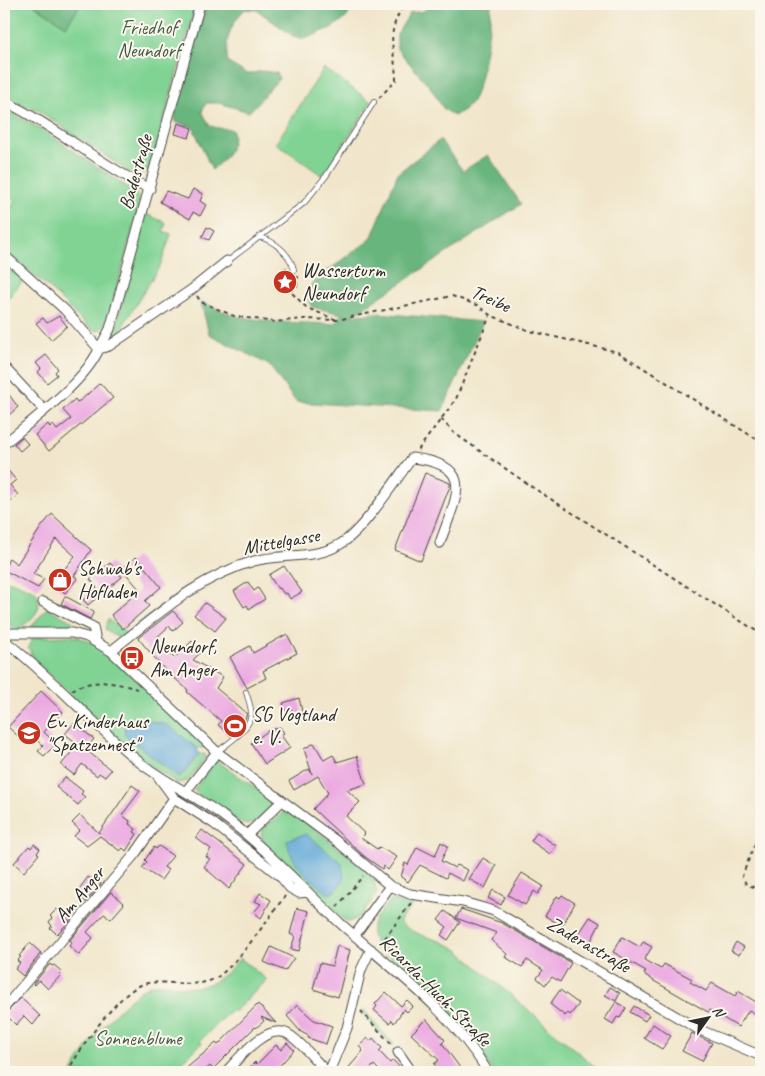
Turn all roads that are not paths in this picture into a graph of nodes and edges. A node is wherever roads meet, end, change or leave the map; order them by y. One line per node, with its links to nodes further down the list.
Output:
1 (200, 4): 4 (street, Badestraße)
2 (4, 100): 4 (street)
3 (374, 102): 5 (lane)
4 (150, 189): 9 (street, Badestraße)
5 (259, 238): 7 (lane); 8 (lane)
6 (4, 255): 9 (street)
7 (227, 261): 9 (street, Badestraße)
8 (294, 270)
9 (100, 349): 11 (street, Badestraße)
10 (4, 367): 11 (street)
11 (44, 410): 12 (street, Badestraße)
12 (4, 444)
13 (440, 543): 18 (street, Mittelgasse)
14 (43, 602): 17 (street)
15 (4, 633): 17 (street)
16 (4, 640): 21 (street)
17 (96, 641): 18 (street)
18 (111, 651): 20 (street)
19 (246, 692): 20 (lane)
20 (217, 752): 22 (street); 24 (street)
21 (157, 775): 22 (street); 23 (street)
22 (186, 791): 25 (street)
23 (174, 798): 27 (street); 30 (street, Am Anger)
24 (282, 801): 25 (street); 26 (street)
25 (247, 835): 27 (street)
26 (390, 886): 28 (street); 32 (street, Zaderastraße)
27 (308, 892): 28 (street)
28 (355, 935): 29 (street, Ricarda-Huch-Straße)
29 (373, 950): 34 (street); 36 (street, Ricarda-Huch-Straße)
30 (4, 1008)
31 (398, 1052): 35 (street)
32 (761, 1056)
33 (226, 1072): 34 (street)
34 (328, 1072)
35 (412, 1072)
36 (488, 1072)

